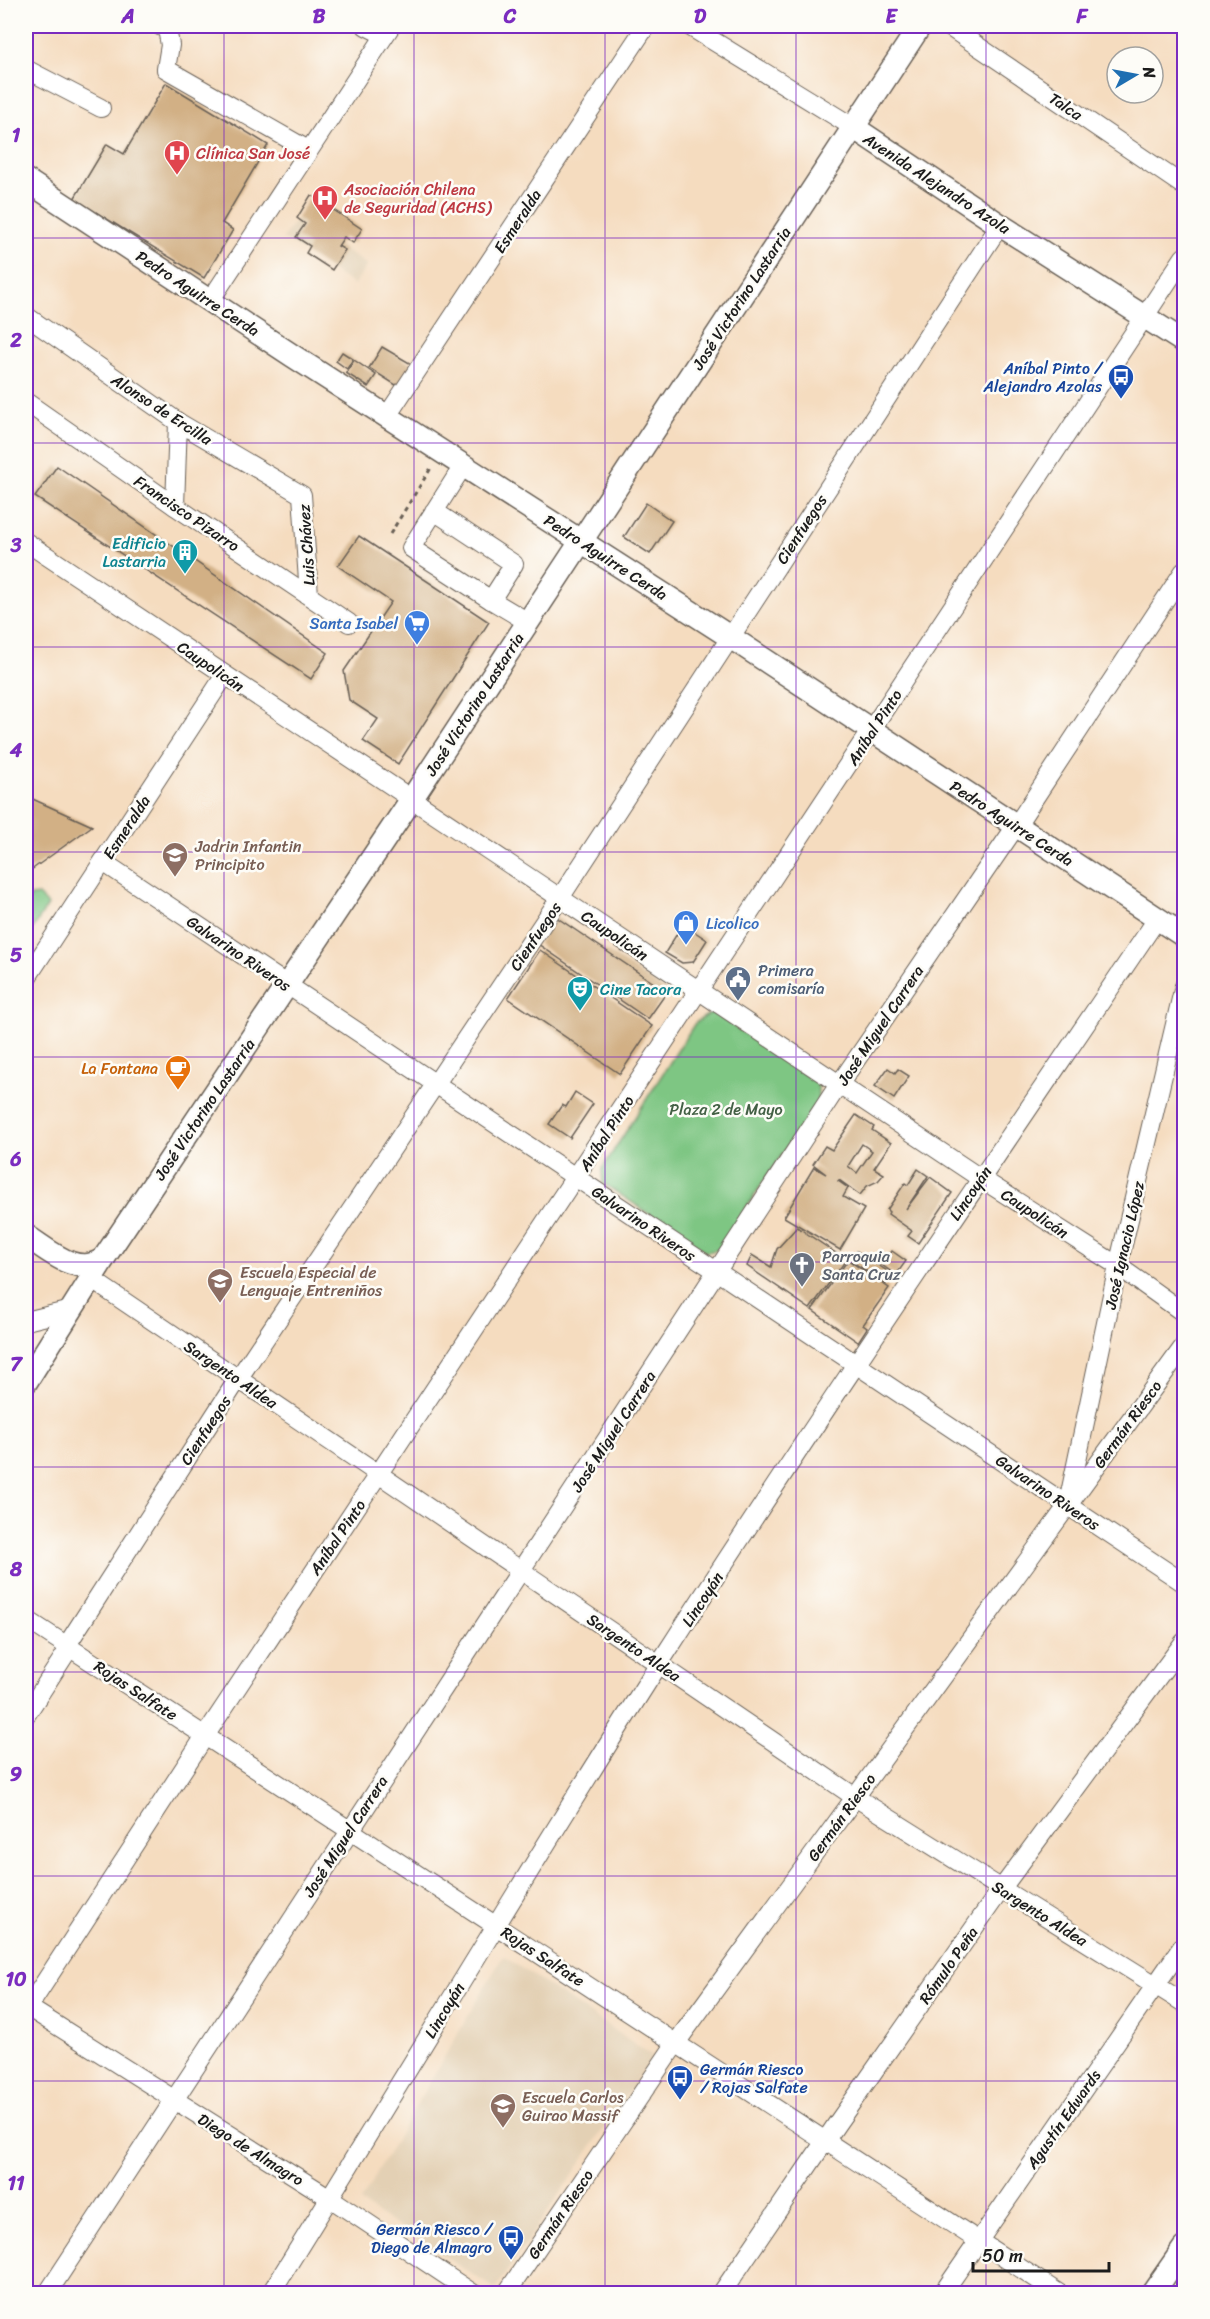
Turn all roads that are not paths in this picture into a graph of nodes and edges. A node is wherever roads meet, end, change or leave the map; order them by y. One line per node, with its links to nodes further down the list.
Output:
1 (160, 26): 11 (street)
2 (366, 26): 7 (street)
3 (646, 26): 23 (street, Esmeralda)
4 (689, 26): 10 (street, Avenida Alejandro Azola)
5 (920, 26): 10 (main road, José Victorino Lastarria)
6 (948, 26): 13 (street, Talca)
7 (387, 30): 11 (street)
8 (26, 69): 9 (street)
9 (101, 108)
10 (853, 127): 16 (main road, Avenida Alejandro Azola); 29 (main road, José Victorino Lastarria)
11 (308, 150): 18 (street)
12 (26, 180): 15 (main road, Pedro Aguirre Cerda)
13 (1185, 186)
14 (26, 196): 15 (main road)
15 (57, 202): 18 (main road, Pedro Aguirre Cerda)
16 (1000, 225): 20 (main road, Avenida Alejandro Azola); 38 (street, Cienfuegos)
17 (1185, 257): 20 (street, Aníbal Pinto)
18 (210, 301): 23 (main road, Pedro Aguirre Cerda)
19 (26, 316): 24 (street, Alonso de Ercilla)
20 (1145, 317): 21 (main road, Avenida Alejandro Azola); 40 (street, Aníbal Pinto)
21 (1185, 342)
22 (26, 402): 27 (street, Francisco Pizarro)
23 (387, 416): 25 (main road, Pedro Aguirre Cerda)
24 (178, 422): 26 (street, Alonso de Ercilla); 27 (street)
25 (464, 466): 28 (street); 29 (main road, Pedro Aguirre Cerda)
26 (302, 495): 34 (street, Luis Chávez)
27 (175, 506): 34 (street, Francisco Pizarro)
28 (434, 510): 35 (street); 35 (street)
29 (581, 541): 36 (main road, José Victorino Lastarria); 38 (main road, Pedro Aguirre Cerda)
30 (26, 542): 32 (street, Caupolicán)
31 (26, 551): 32 (street, Caupolicán)
32 (46, 556): 39 (street, Caupolicán)
33 (1185, 571): 42 (street, José Miguel Carrera)
34 (309, 595): 37 (street, Francisco Pizarro)
35 (491, 600): 36 (street)
36 (528, 622): 41 (main road, José Victorino Lastarria)
37 (349, 623)
38 (730, 638): 40 (main road, Pedro Aguirre Cerda); 44 (street, Cienfuegos)
39 (225, 675): 41 (street, Caupolicán); 43 (street, Esmeralda)
40 (872, 731): 42 (main road, Pedro Aguirre Cerda); 50 (street, Aníbal Pinto)
41 (411, 800): 44 (street, Caupolicán); 48 (main road, José Victorino Lastarria)
42 (1016, 826): 45 (main road, Pedro Aguirre Cerda); 52 (street, José Miguel Carrera)
43 (103, 862): 47 (street, Esmeralda); 48 (street, Galvarino Riveros)
44 (560, 898): 50 (street, Caupolicán); 51 (street, Cienfuegos)
45 (1157, 919): 46 (main road, Pedro Aguirre Cerda); 54 (street, Lincoyán)
46 (1185, 936)
47 (26, 979)
48 (287, 985): 51 (street, Galvarino Riveros); 56 (main road, José Victorino Lastarria)
49 (1185, 986): 57 (street, José Ignacio López)
50 (700, 991): 52 (street, Caupolicán); 53 (street, Aníbal Pinto)
51 (435, 1084): 53 (street, Galvarino Riveros); 65 (street, Cienfuegos)
52 (840, 1084): 54 (street, Caupolicán); 58 (street, José Miguel Carrera)
53 (576, 1178): 58 (street, Galvarino Riveros); 67 (street, Aníbal Pinto)
54 (980, 1178): 57 (street, Caupolicán); 64 (street, Lincoyán)
55 (26, 1236): 56 (main road)
56 (104, 1258): 59 (main road, José Victorino Lastarria)
57 (1118, 1266): 61 (street, Caupolicán); 68 (street, José Ignacio López)
58 (717, 1272): 64 (street, Galvarino Riveros); 69 (street, José Miguel Carrera)
59 (91, 1279): 60 (main road, José Victorino Lastarria); 65 (street, Sargento Aldea)
60 (71, 1310): 62 (street); 66 (main road, José Victorino Lastarria)
61 (1185, 1313)
62 (26, 1321)
63 (1185, 1346): 68 (street, Germán Riesco)
64 (856, 1364): 68 (street, Galvarino Riveros); 74 (street, Lincoyán)
65 (238, 1379): 67 (street, Sargento Aldea); 73 (street, Cienfuegos)
66 (26, 1382)
67 (379, 1474): 69 (street, Sargento Aldea); 76 (street, Aníbal Pinto)
68 (1068, 1505): 70 (street, Galvarino Riveros); 77 (street, Germán Riesco)
69 (521, 1571): 74 (street, Sargento Aldea); 78 (street, José Miguel Carrera)
70 (1185, 1583)
71 (26, 1619): 73 (street, Rojas Salfate)
72 (1185, 1642): 79 (street, Rómulo Peña)
73 (68, 1646): 75 (street, Cienfuegos); 76 (street, Rojas Salfate)
74 (659, 1664): 77 (street, Sargento Aldea); 80 (street, Lincoyán)
75 (26, 1715)
76 (205, 1736): 78 (street, Rojas Salfate); 84 (street, Aníbal Pinto)
77 (855, 1797): 79 (street, Sargento Aldea); 85 (street, Germán Riesco)
78 (349, 1830): 80 (street, Rojas Salfate); 86 (street, José Miguel Carrera)
79 (1002, 1888): 82 (street, Sargento Aldea); 87 (street, Rómulo Peña)
80 (495, 1926): 85 (street, Rojas Salfate); 88 (street, Lincoyán)
81 (1185, 1944): 82 (street, Agustín Edwards)
82 (1156, 1985): 83 (street, Sargento Aldea); 89 (street, Agustín Edwards)
83 (1185, 2002)
84 (26, 2008): 86 (street, Diego de Almagro)
85 (676, 2043): 87 (street, Rojas Salfate); 94 (street, Germán Riesco)
86 (172, 2100): 88 (street, Diego de Almagro); 91 (street, José Miguel Carrera)
87 (825, 2140): 89 (street, Rojas Salfate); 95 (street, Rómulo Peña)
88 (330, 2198): 92 (street, Lincoyán); 93 (street, Diego de Almagro)
89 (979, 2241): 96 (street, Agustín Edwards); 97 (street, Rojas Salfate)
90 (1185, 2248): 98 (main road)
91 (47, 2294)
92 (270, 2294)
93 (474, 2294)
94 (506, 2294)
95 (721, 2294)
96 (942, 2294)
97 (1060, 2294)
98 (1152, 2294)

